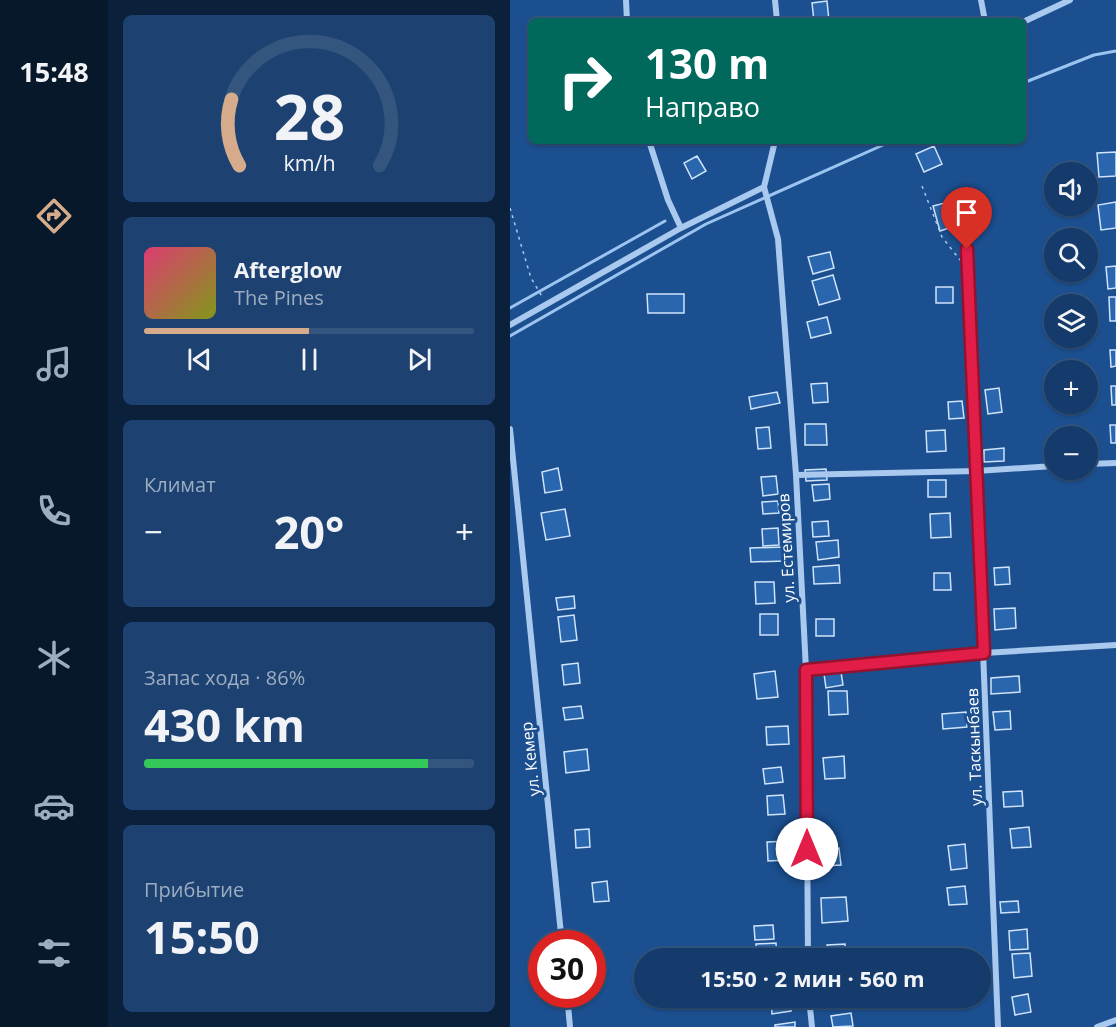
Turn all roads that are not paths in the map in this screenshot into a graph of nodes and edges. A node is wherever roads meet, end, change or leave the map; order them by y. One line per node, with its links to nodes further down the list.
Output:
1 (626, 0): 5 (street)
2 (775, 0): 6 (street)
3 (981, 0): 7 (street)
4 (1070, 0): 8 (street)
5 (627, 18)
6 (777, 18)
7 (985, 18)
8 (1026, 21)
9 (650, 144): 12 (street)
10 (774, 144): 11 (street, ул. Естемиров)
11 (764, 187): 12 (street); 20 (street, ул. Естемиров)
12 (681, 228): 14 (street)
13 (967, 249): 19 (street, ул. Таскынбаев)
14 (510, 325)
15 (510, 429): 24 (street, ул. Кемер)
16 (1116, 463): 17 (street)
17 (1098, 464)
18 (1044, 467): 19 (street)
19 (976, 471): 20 (street); 22 (street, ул. Таскынбаев)
20 (796, 475): 23 (street, ул. Естемиров)
21 (1116, 645): 22 (street)
22 (984, 653): 23 (street); 31 (street, ул. Таскынбаев)
23 (806, 670): 25 (street, ул. Естемиров)
24 (561, 930)
25 (808, 948)
26 (568, 1008): 29 (street)
27 (810, 1008): 30 (street)
28 (1116, 1020): 32 (street)
29 (570, 1027)
30 (812, 1027)
31 (998, 1027)
32 (1097, 1027)

